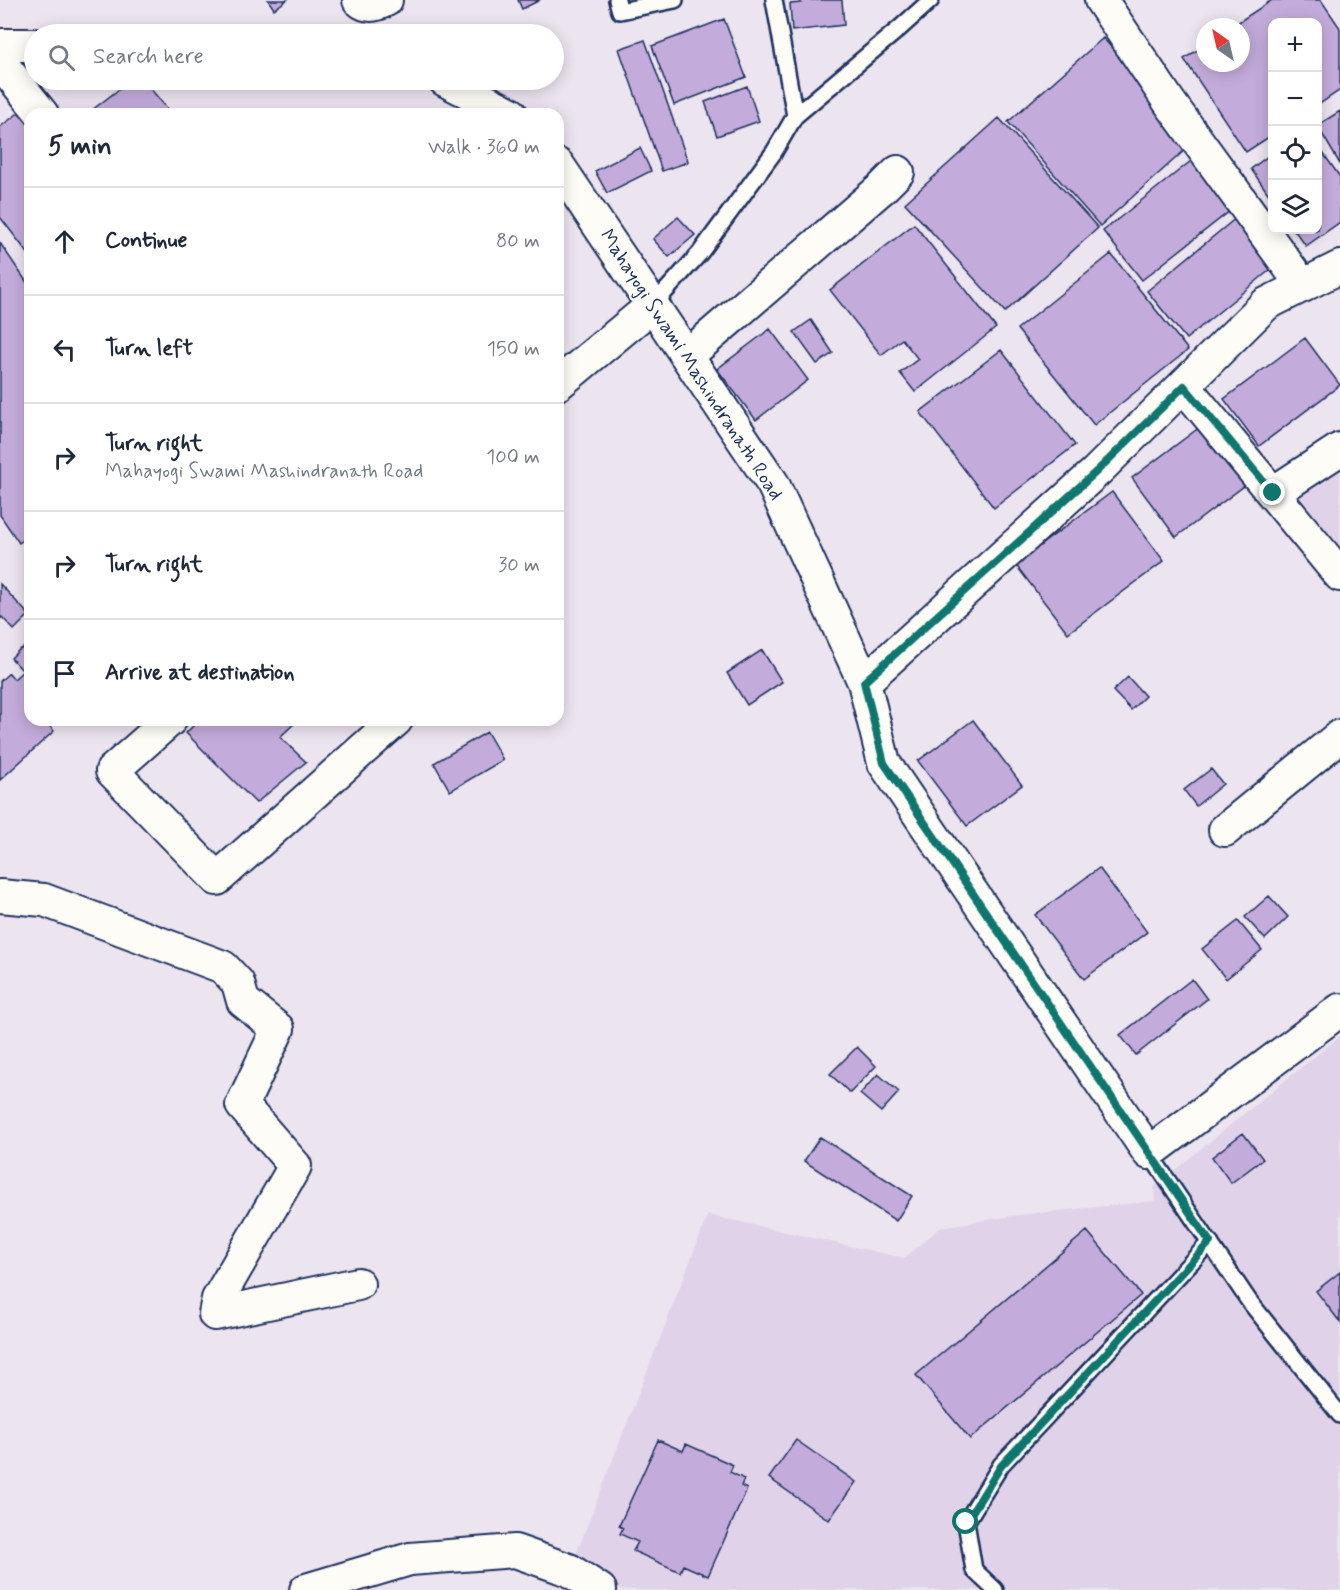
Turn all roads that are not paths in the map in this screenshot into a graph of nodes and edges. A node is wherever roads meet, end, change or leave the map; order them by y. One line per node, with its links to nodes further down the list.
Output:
1 (359, 0): 2 (street)
2 (386, 0)
3 (617, 0): 4 (lane)
4 (675, 0)
5 (774, 0): 14 (lane)
6 (931, 0): 14 (lane)
7 (1101, 0): 18 (street)
8 (0, 45): 9 (street)
9 (24, 45)
10 (0, 62): 12 (street)
11 (464, 90): 13 (street)
12 (37, 108)
13 (499, 108)
14 (795, 116): 19 (lane)
15 (898, 172): 20 (street)
16 (564, 174): 19 (street, Mahayogi Swami Mashindranath Road)
17 (1340, 267): 18 (street)
18 (1304, 286): 22 (street)
19 (653, 305): 20 (street, Mahayogi Swami Mashindranath Road); 21 (street)
20 (687, 356): 26 (street, Mahayogi Swami Mashindranath Road)
21 (564, 379)
22 (1184, 386): 24 (street); 26 (street)
23 (1340, 449): 24 (street)
24 (1273, 493): 25 (street)
25 (1340, 575)
26 (864, 682): 33 (street, Mahayogi Swami Mashindranath Road)
27 (163, 726): 28 (street)
28 (389, 726)
29 (1340, 736): 30 (street)
30 (1225, 830)
31 (0, 896): 35 (street)
32 (1340, 1010): 33 (street)
33 (1149, 1153): 34 (lane)
34 (1210, 1242): 36 (lane); 39 (lane)
35 (358, 1284)
36 (1340, 1415)
37 (306, 1590): 38 (street)
38 (600, 1590)
39 (994, 1590)

